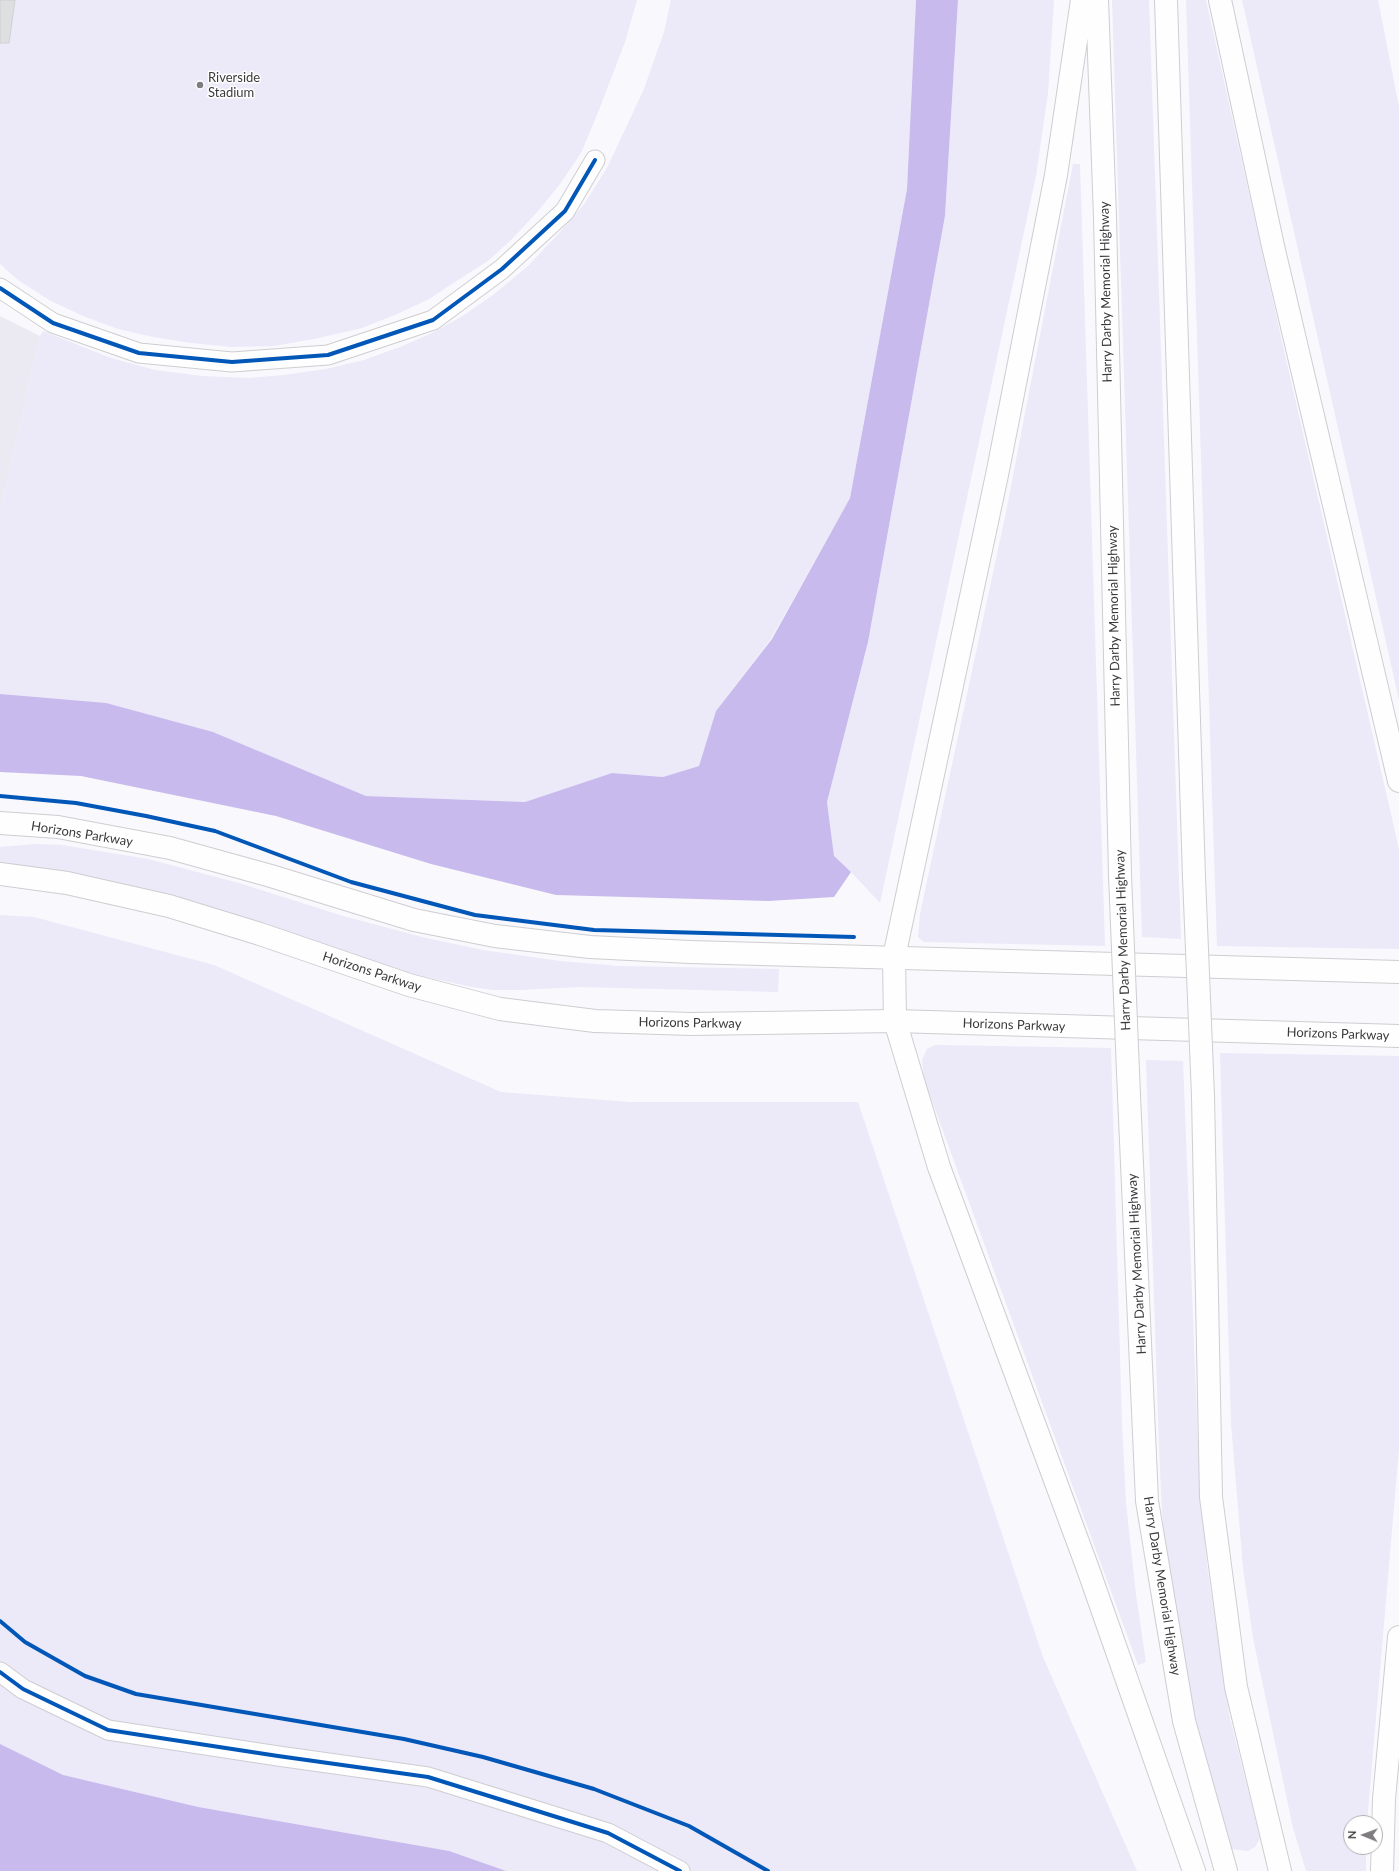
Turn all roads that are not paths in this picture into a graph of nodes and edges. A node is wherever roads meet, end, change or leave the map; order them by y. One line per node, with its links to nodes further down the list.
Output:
1 (1082, 0): 10 (main road)
2 (1097, 0): 18 (main road, Harry Darby Memorial Highway, bridge)
3 (1166, 0): 19 (main road, bridge)
4 (1220, 0): 7 (main road)
5 (595, 160): 6 (street)
6 (0, 288)
7 (1399, 781)
8 (0, 822): 10 (main road, Horizons Parkway)
9 (0, 874): 12 (main road, Horizons Parkway)
10 (894, 957): 11 (main road, Horizons Parkway); 12 (main road)
11 (1399, 972)
12 (895, 1021): 13 (main road, Horizons Parkway); 17 (main road)
13 (1399, 1036)
14 (1399, 1637): 20 (main road)
15 (0, 1672): 16 (street)
16 (680, 1871)
17 (1194, 1871)
18 (1226, 1871)
19 (1280, 1871)
20 (1382, 1871)

